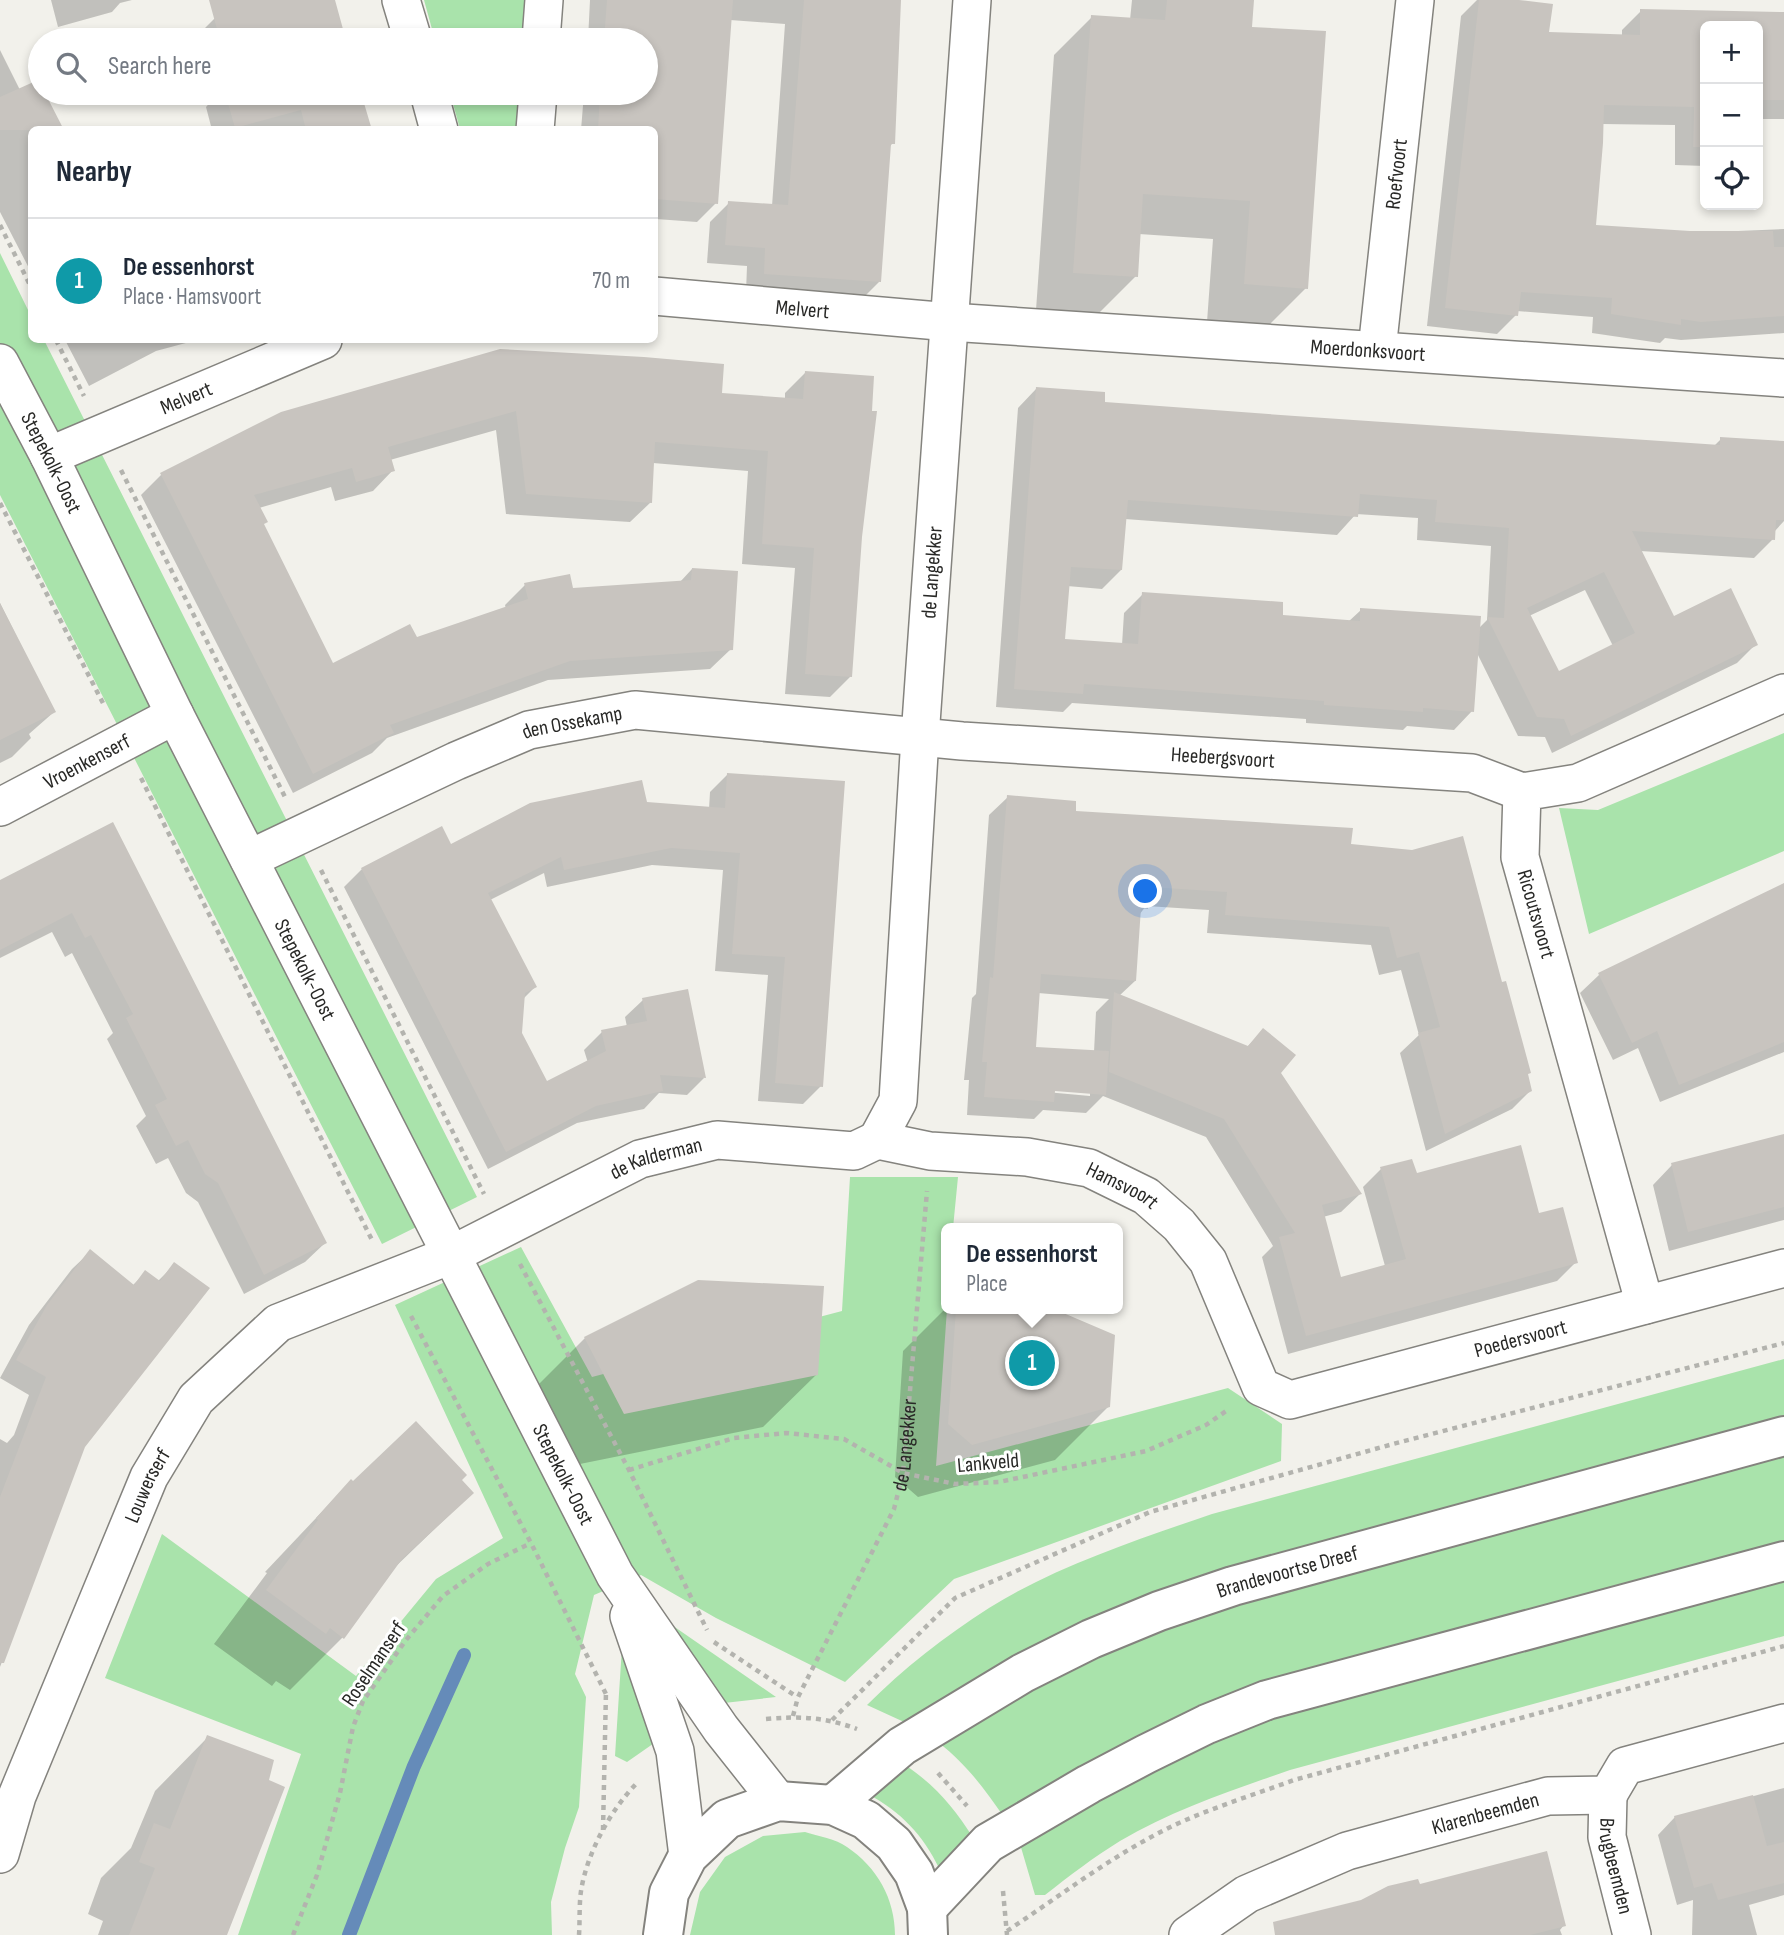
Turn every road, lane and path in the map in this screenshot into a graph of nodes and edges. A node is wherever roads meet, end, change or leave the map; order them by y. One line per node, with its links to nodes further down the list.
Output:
1 (401, 0): 5 (street)
2 (544, 0): 6 (street)
3 (972, 0): 14 (street, de Langekker)
4 (1415, 0): 17 (street, Roefvoort)
5 (409, 28)
6 (542, 28)
7 (432, 105): 9 (street)
8 (537, 105): 10 (street)
9 (438, 126)
10 (536, 126)
11 (0, 225): 12 (path)
12 (28, 281)
13 (658, 296): 14 (street, Melvert)
14 (950, 322): 17 (street, Moerdonksvoort); 25 (street, de Langekker)
15 (57, 343): 20 (path)
16 (316, 343): 20 (street, Melvert)
17 (1377, 350): 19 (street, Moerdonksvoort)
18 (0, 363): 21 (street, Stepekolk-Oost)
19 (1784, 378)
20 (102, 433): 21 (street, Melvert); 29 (path)
21 (49, 456): 24 (street, Stepekolk-Oost)
22 (0, 503): 26 (path)
23 (1784, 693): 27 (street)
24 (174, 715): 26 (street, Vroenkenserf); 30 (street, Stepekolk-Oost)
25 (920, 737): 27 (street, Heebergsvoort); 29 (street, den Ossekamp); 31 (street, de Langekker)
26 (123, 742): 28 (street, Vroenkenserf); 36 (path)
27 (1522, 793): 37 (street, Ricoutsvoort)
28 (0, 807)
29 (303, 834): 30 (street, den Ossekamp); 33 (path)
30 (250, 859): 34 (street, Stepekolk-Oost)
31 (877, 1140): 32 (street, Hamsvoort); 33 (street, de Kalderman)
32 (930, 1151): 39 (street, Hamsvoort); 42 (path, de Langekker)
33 (501, 1229): 34 (street, de Kalderman); 41 (path)
34 (451, 1255): 36 (street, Louwerserf); 45 (street, Stepekolk-Oost)
35 (1784, 1268): 37 (street, Poedersvoort)
36 (391, 1278): 43 (path); 55 (street, Louwerserf)
37 (1645, 1305): 39 (street, Poedersvoort)
38 (1784, 1343): 49 (path)
39 (1261, 1387): 42 (path, Lankveld)
40 (1784, 1436): 53 (main road, Brandevoortse Dreef)
41 (629, 1470): 42 (path, Lankveld); 47 (path)
42 (903, 1473): 47 (path, de Langekker)
43 (531, 1543): 54 (path); 59 (path, Roselmanserf)
44 (1784, 1560): 57 (main road)
45 (615, 1575): 52 (street, Stepekolk-Oost); 56 (street, Stepekolk-Oost)
46 (1784, 1646): 58 (path)
47 (797, 1698): 48 (path, de Langekker)
48 (793, 1716)
49 (832, 1720)
50 (1784, 1723): 51 (street)
51 (1608, 1795): 61 (street, Klarenbeemden); 62 (street, Brugbeemden)
52 (778, 1801): 53 (main road); 56 (main road)
53 (833, 1805): 57 (main road)
54 (603, 1830)
55 (0, 1854)
56 (688, 1856): 60 (main road)
57 (928, 1921)
58 (1007, 1931)
59 (293, 1935)
60 (663, 1935)
61 (1188, 1935)
62 (1632, 1935)

